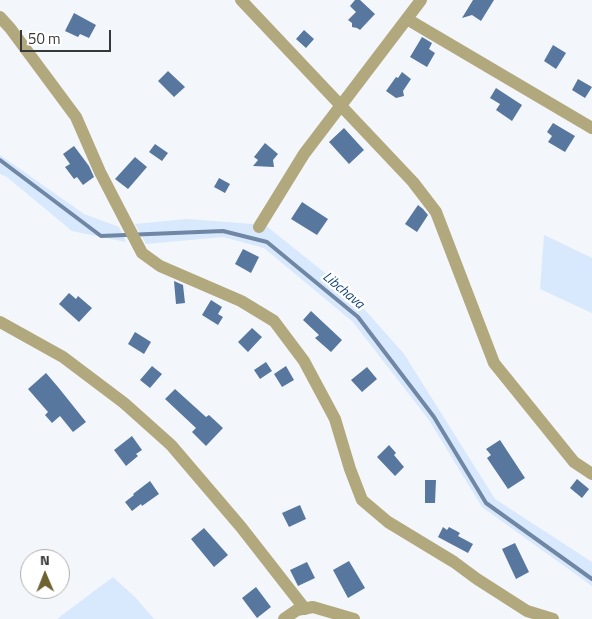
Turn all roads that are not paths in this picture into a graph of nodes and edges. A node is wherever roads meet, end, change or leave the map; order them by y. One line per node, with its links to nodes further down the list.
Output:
1 (241, 0): 5 (street)
2 (421, 0): 4 (street)
3 (0, 17): 13 (street)
4 (407, 19): 5 (street); 6 (street)
5 (340, 106): 7 (street); 9 (street)
6 (592, 128)
7 (258, 227)
8 (0, 322): 10 (street)
9 (592, 474)
10 (305, 609): 11 (street); 12 (street)
11 (284, 619)
12 (354, 619)
13 (553, 619)

